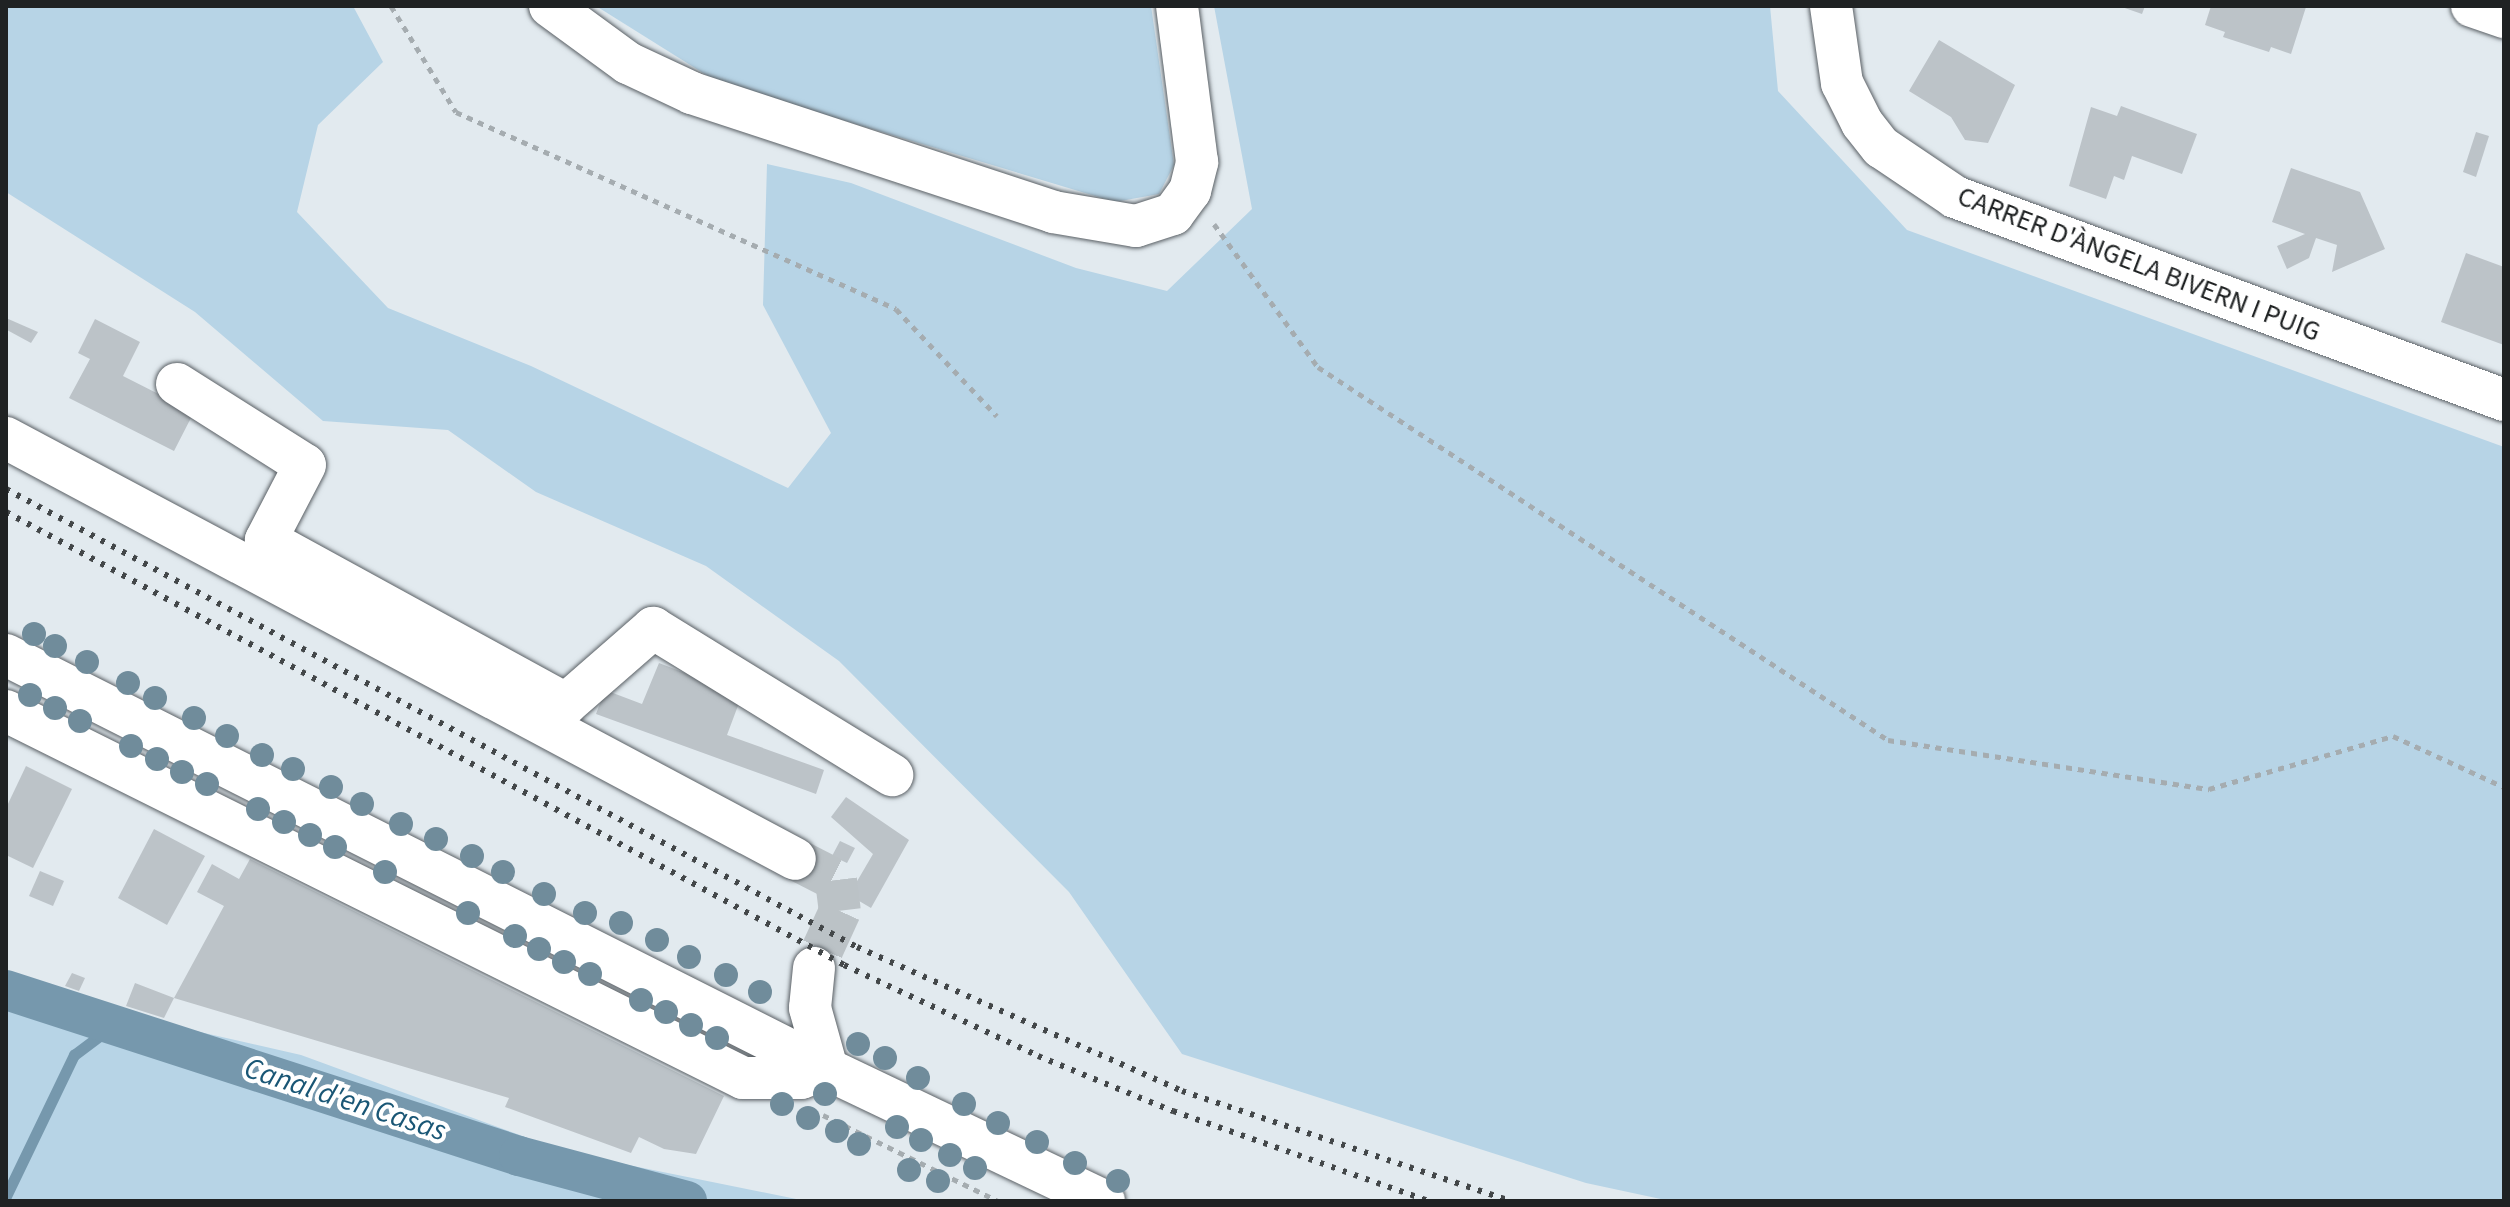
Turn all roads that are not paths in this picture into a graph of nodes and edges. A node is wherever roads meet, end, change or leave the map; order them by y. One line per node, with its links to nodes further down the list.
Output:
1 (550, 6): 2 (street)
2 (1177, 6)
3 (1831, 6): 7 (street, CARRER D'ÀNGELA BIVERN I PUIG)
4 (2472, 6): 5 (street)
5 (2504, 17)
6 (177, 384): 9 (street)
7 (2504, 400)
8 (6, 438): 9 (street)
9 (258, 555): 12 (street); 13 (street)
10 (6, 655): 15 (street)
11 (6, 711): 15 (street)
12 (892, 775)
13 (795, 859)
14 (814, 968): 15 (street)
15 (827, 1069): 16 (street)
16 (1104, 1201)

